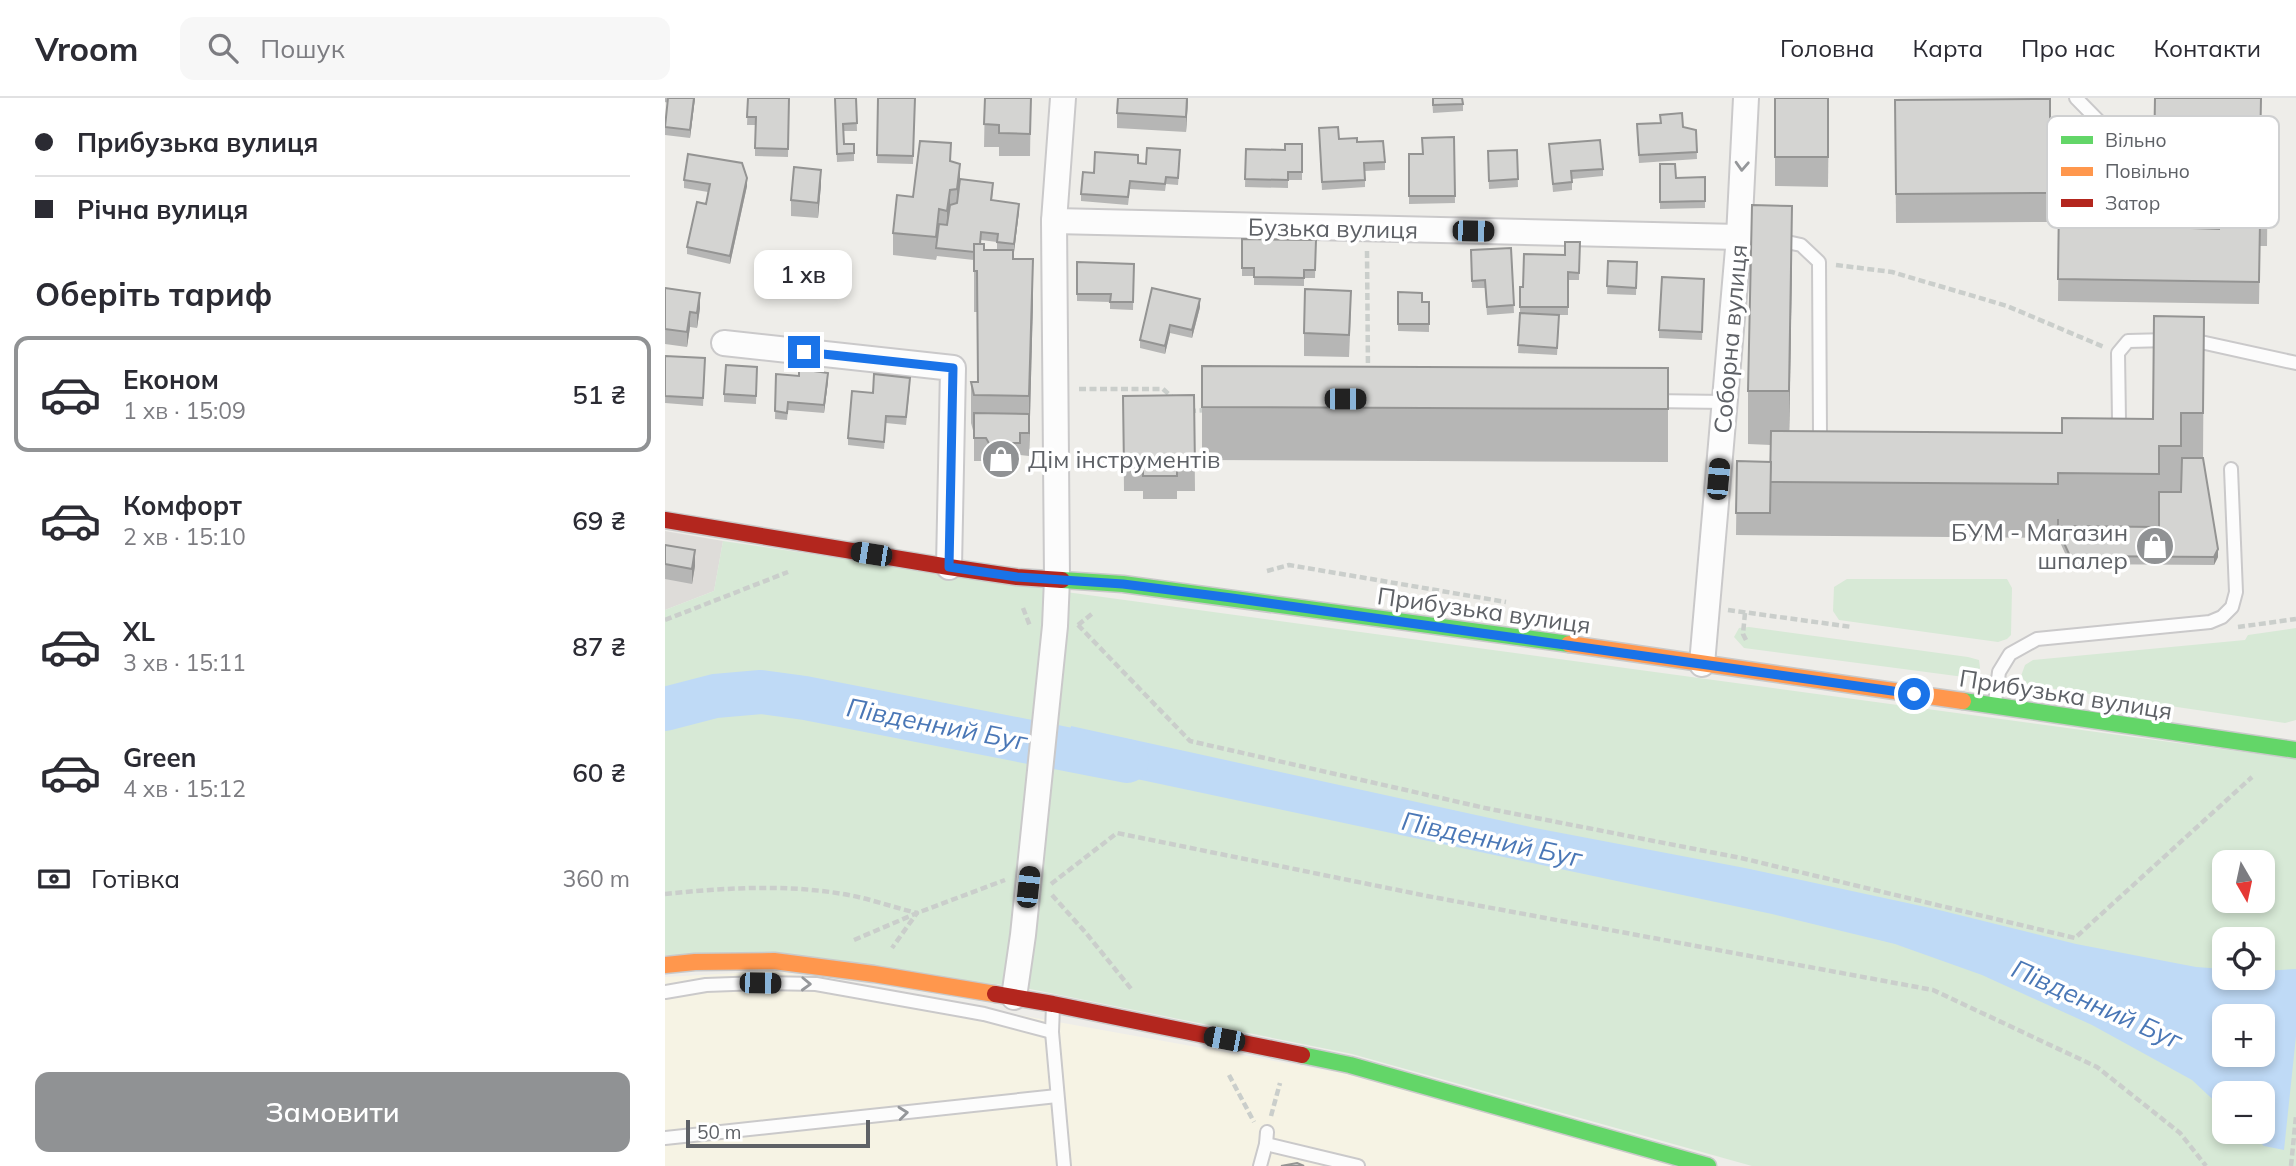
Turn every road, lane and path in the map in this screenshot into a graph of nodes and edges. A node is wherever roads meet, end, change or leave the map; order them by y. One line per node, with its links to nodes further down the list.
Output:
1 (1063, 98): 5 (street)
2 (1746, 98): 7 (street, Соборна вулиця, one-way to 7)
3 (2075, 98): 4 (lane)
4 (2093, 116)
5 (1054, 221): 6 (street, Бузька вулиця); 14 (street)
6 (1366, 229): 7 (street, Бузька вулиця); 13 (path)
7 (1743, 237): 16 (street, Соборна вулиця)
8 (1768, 237): 9 (lane)
9 (1819, 262): 11 (path); 20 (lane)
10 (724, 343): 24 (street)
11 (2118, 353): 12 (lane); 21 (lane)
12 (2296, 363)
13 (1368, 373)
14 (1055, 391): 17 (path); 26 (street)
15 (1641, 401): 16 (lane)
16 (1725, 402): 27 (street, Соборна вулиця)
17 (1178, 403)
18 (1212, 410): 19 (path)
19 (1185, 411)
20 (1820, 435)
21 (2101, 440)
22 (2231, 469): 36 (lane)
23 (665, 520): 24 (street, Прибузька вулиця)
24 (949, 567): 26 (street, Прибузька вулиця)
25 (796, 570): 30 (path)
26 (1057, 579): 35 (street, Прибузька вулиця); 47 (street)
27 (1707, 607): 29 (path); 35 (street, Соборна вулиця)
28 (1101, 610): 31 (path)
29 (1745, 612): 32 (path); 34 (path)
30 (665, 620)
31 (1079, 625): 33 (path); 38 (path)
32 (1852, 627)
33 (1073, 633)
34 (1753, 644)
35 (1702, 664): 36 (street, Прибузька вулиця)
36 (1994, 706): 37 (street, Прибузька вулиця)
37 (2296, 750)
38 (2252, 777)
39 (1009, 878): 41 (path)
40 (665, 894): 41 (path)
41 (916, 913): 42 (path); 43 (path)
42 (845, 944)
43 (886, 957)
44 (665, 965): 47 (street)
45 (665, 992): 49 (lane, one-way to 49)
46 (1134, 993): 60 (path)
47 (1014, 997): 48 (street)
48 (1053, 1004): 49 (lane); 59 (street)
49 (1052, 1032): 52 (lane)
50 (1229, 1075): 55 (path)
51 (1280, 1083): 55 (path)
52 (1057, 1096): 54 (lane, one-way to 52); 56 (lane)
53 (2296, 1116): 61 (path)
54 (665, 1138)
55 (1266, 1138): 57 (lane); 58 (lane)
56 (1064, 1166)
57 (1260, 1166)
58 (1358, 1166)
59 (1708, 1166)
60 (2206, 1166)
61 (2291, 1166)

